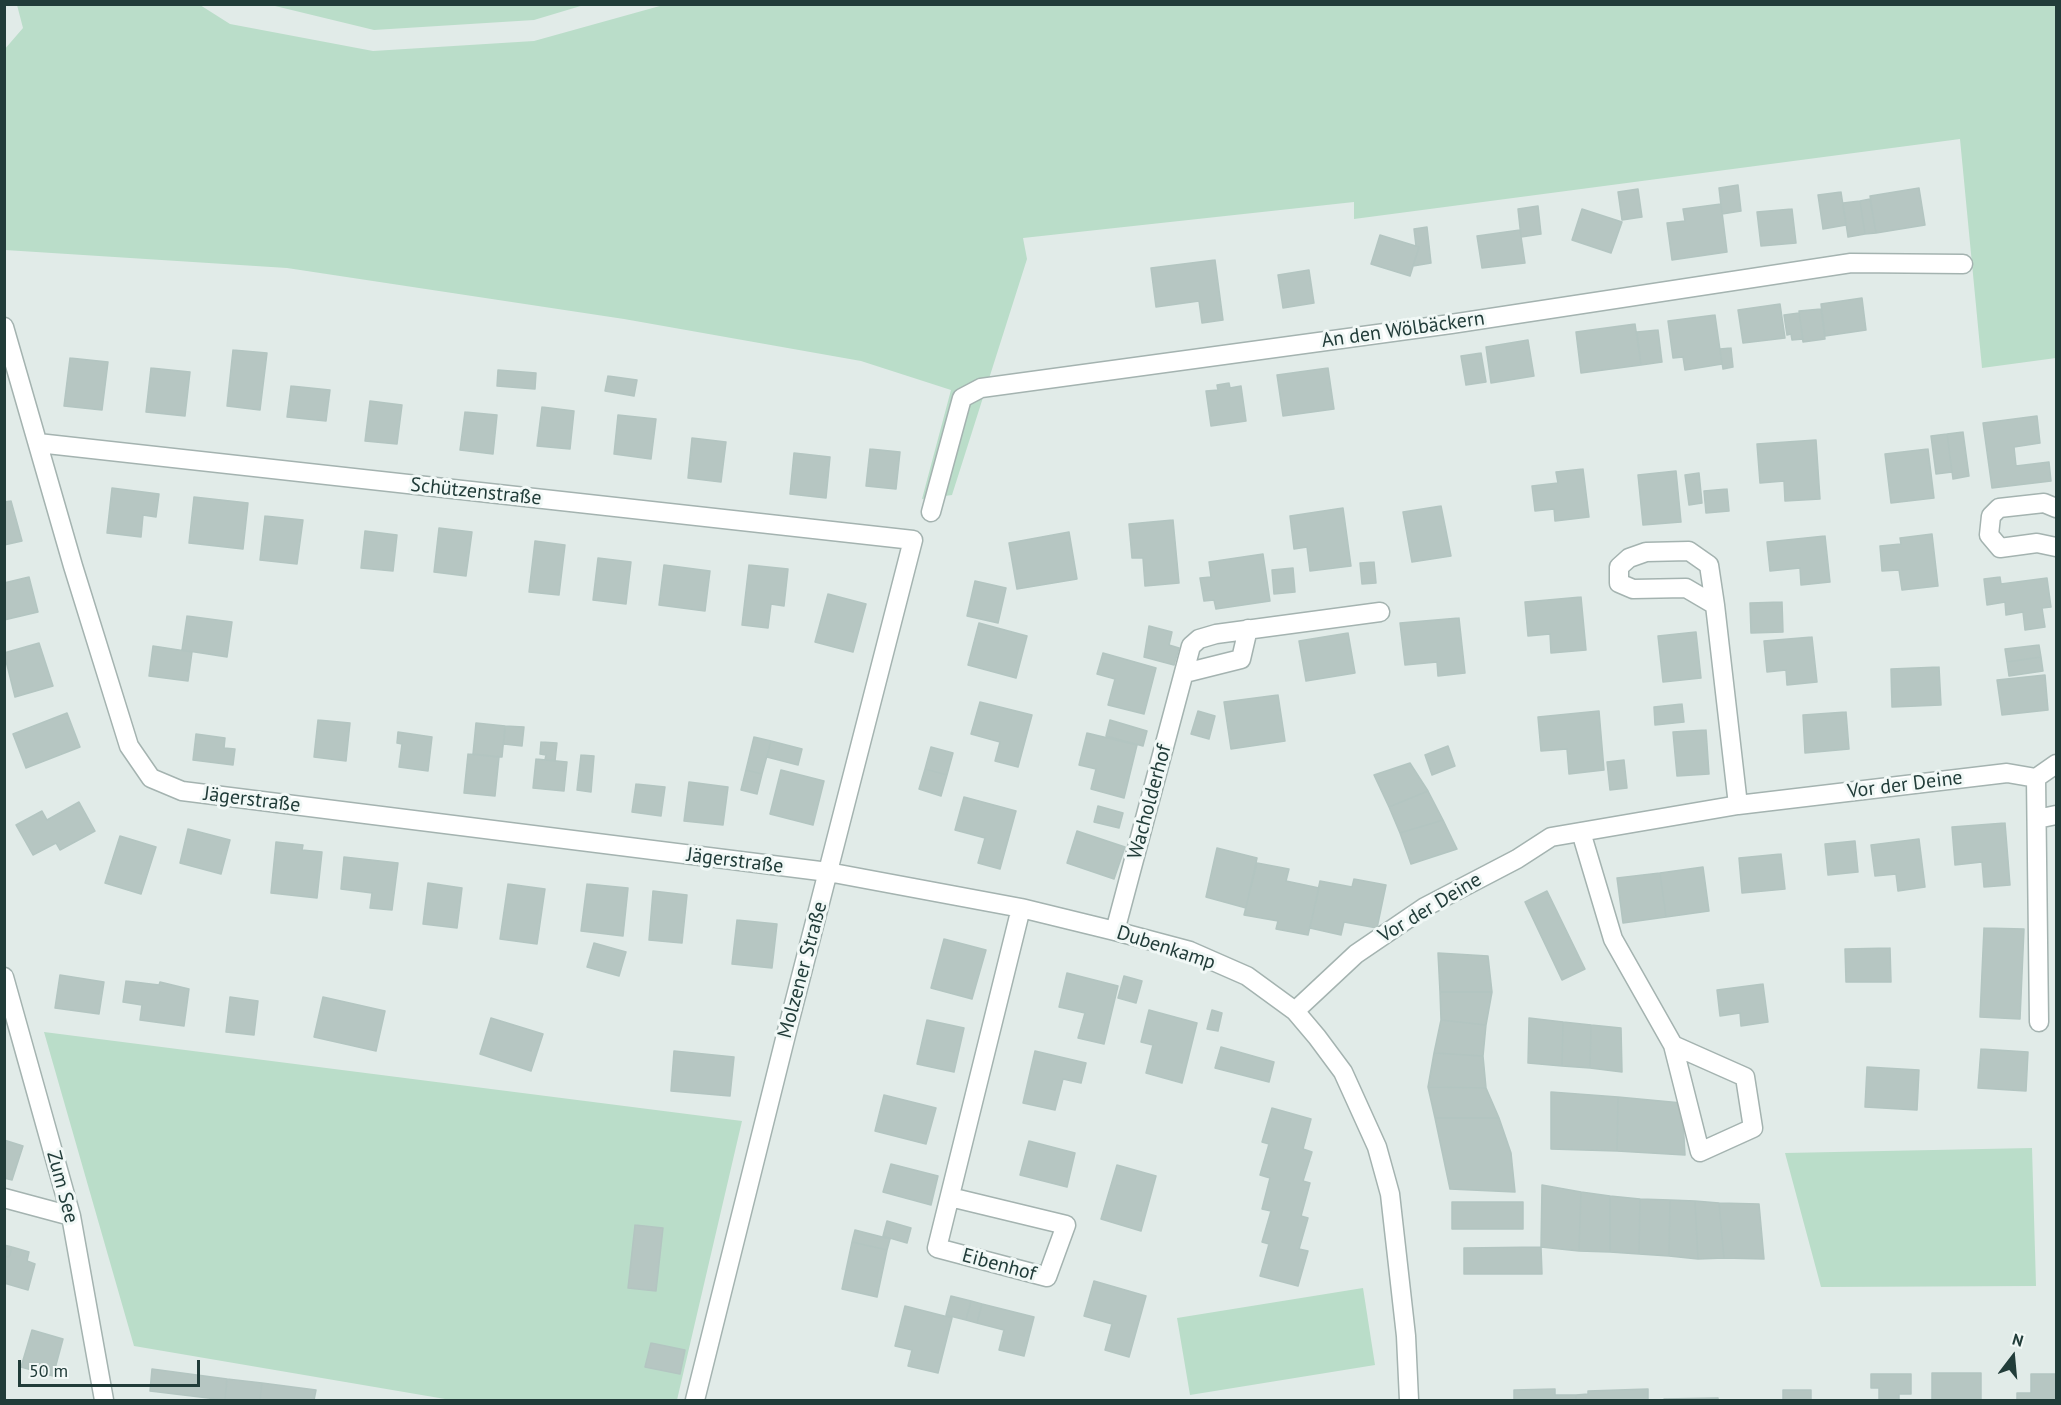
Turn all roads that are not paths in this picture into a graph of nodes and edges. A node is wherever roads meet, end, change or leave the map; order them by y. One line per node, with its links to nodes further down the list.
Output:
1 (1963, 264): 5 (street, An den Wölbäckern)
2 (4, 327): 3 (street, Jägerstraße)
3 (38, 443): 6 (street, Schützenstraße); 18 (street, Jägerstraße)
4 (2056, 508): 7 (street)
5 (932, 512)
6 (913, 540): 18 (street, Molzener Straße)
7 (2056, 547)
8 (1715, 605): 8 (street); 14 (street)
9 (1380, 612): 10 (street, Wacholderhof)
10 (1248, 629): 11 (street); 11 (street, Wacholderhof)
11 (1185, 673): 20 (street, Wacholderhof)
12 (2056, 764): 13 (street)
13 (2036, 778): 14 (street, Vor der Deine); 16 (street)
14 (1738, 805): 17 (street, Vor der Deine)
15 (2056, 815): 16 (street)
16 (2037, 819): 23 (street)
17 (1581, 831): 22 (street, Vor der Deine); 24 (street)
18 (828, 872): 19 (street, Dubenkamp); 29 (street, Molzener Straße)
19 (1021, 908): 20 (street, Dubenkamp); 25 (street, Eibenhof)
20 (1115, 930): 22 (street, Dubenkamp)
21 (4, 976): 27 (street, Zum See)
22 (1295, 1011): 30 (street, Dubenkamp)
23 (2039, 1022)
24 (1673, 1045): 24 (street)
25 (950, 1197): 25 (street, Eibenhof)
26 (4, 1198): 27 (street)
27 (71, 1216): 28 (street, Zum See)
28 (104, 1401)
29 (695, 1401)
30 (1409, 1401)

